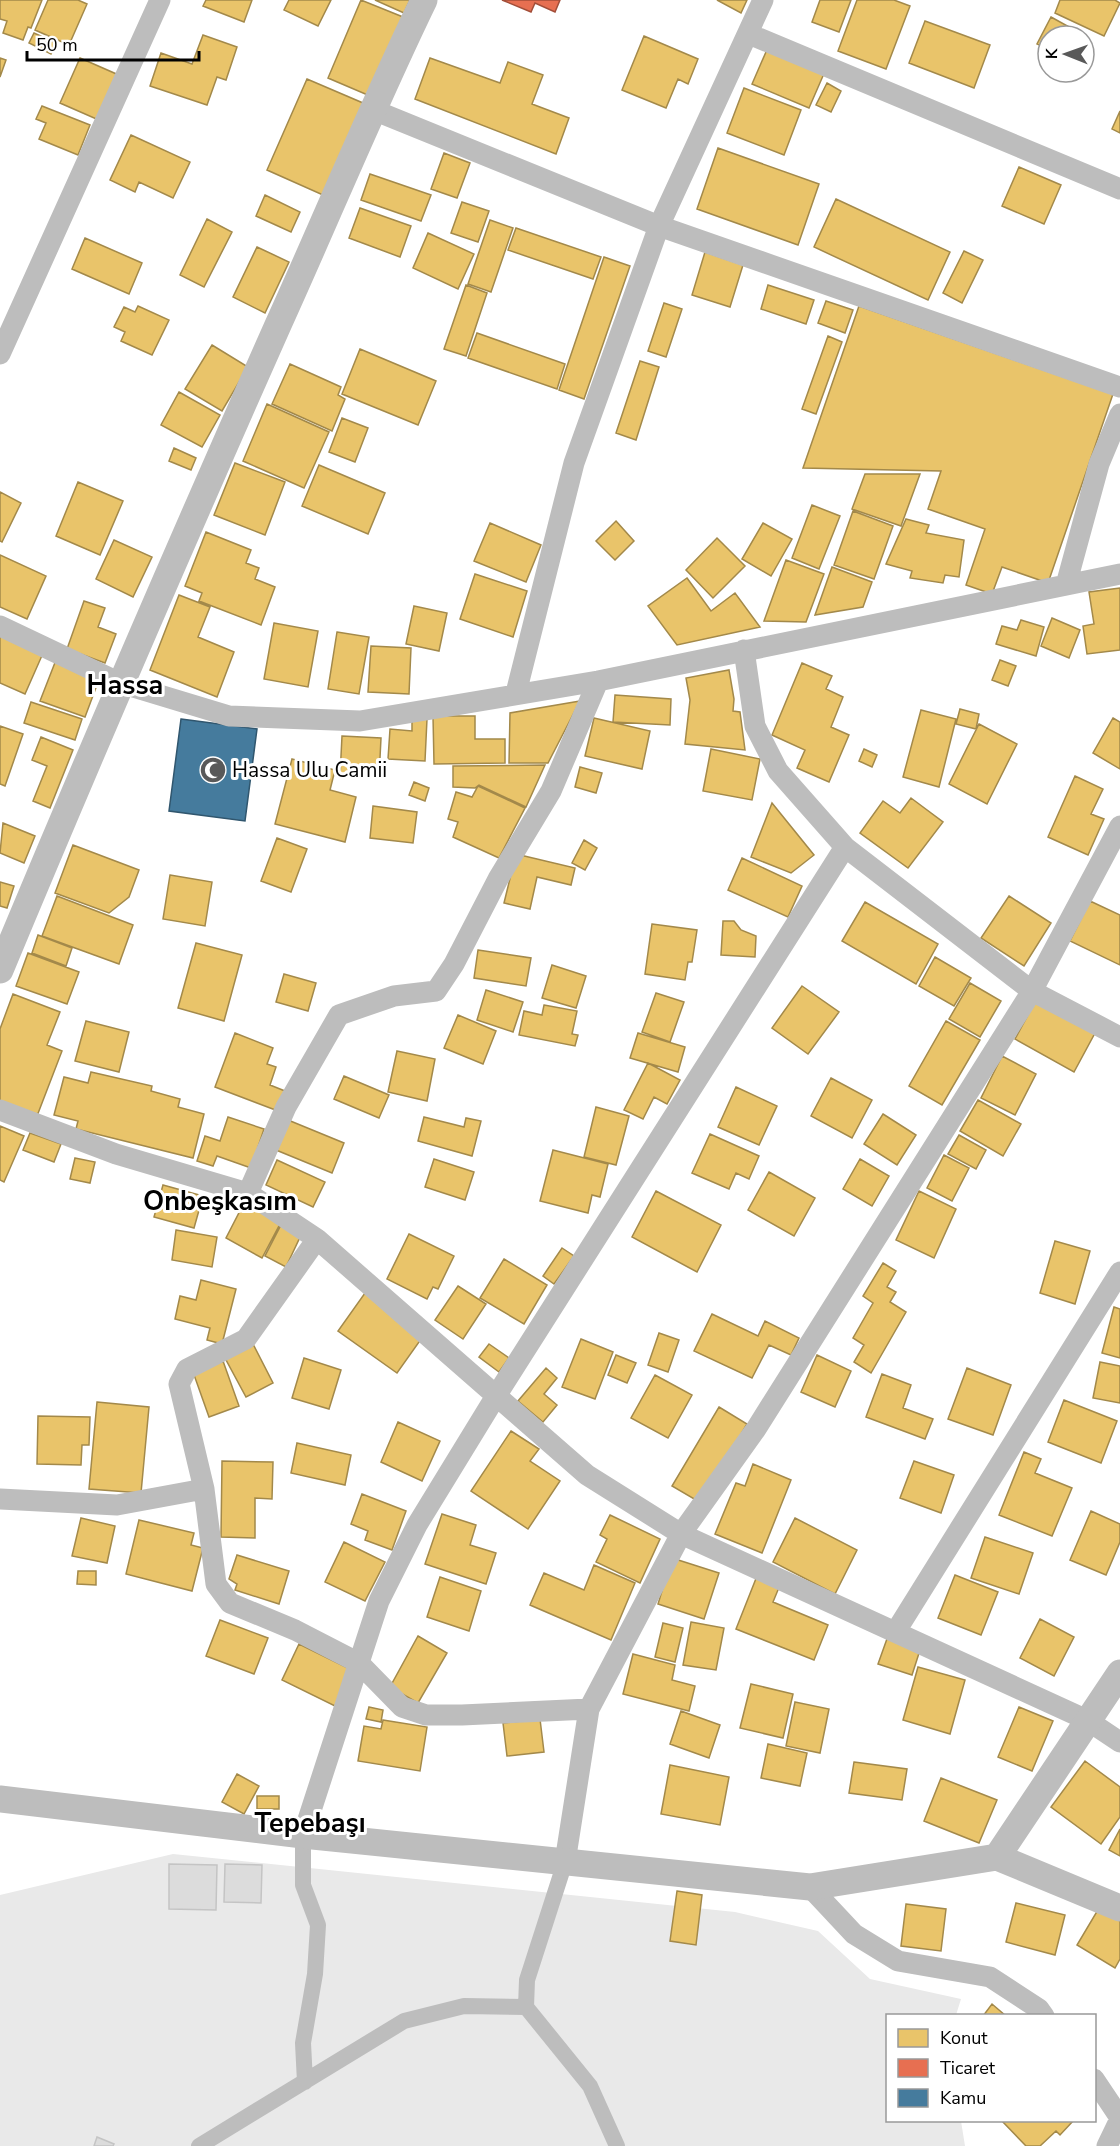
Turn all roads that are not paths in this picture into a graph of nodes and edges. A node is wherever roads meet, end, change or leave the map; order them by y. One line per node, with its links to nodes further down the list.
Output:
1 (160, 0): 8 (street)
2 (424, 0): 5 (street)
3 (763, 0): 4 (street)
4 (749, 34): 6 (street); 7 (street)
5 (371, 110): 7 (street); 16 (street)
6 (1120, 189)
7 (659, 226): 9 (street); 17 (street)
8 (0, 354)
9 (1120, 387)
10 (1120, 414): 12 (street)
11 (1120, 574): 12 (street)
12 (1066, 585): 14 (street)
13 (0, 626): 16 (street)
14 (744, 650): 15 (street); 19 (street)
15 (597, 681): 17 (street); 24 (street)
16 (120, 683): 17 (street); 20 (street)
17 (516, 693)
18 (1120, 826): 21 (street)
19 (845, 847): 21 (street); 27 (street)
20 (0, 970)
21 (1032, 991): 22 (street); 30 (street)
22 (1120, 1036)
23 (0, 1110): 24 (street)
24 (248, 1193): 25 (street)
25 (317, 1239): 27 (street); 28 (street)
26 (1120, 1272): 31 (street)
27 (496, 1396): 30 (street); 32 (street)
28 (204, 1489): 29 (street); 32 (street)
29 (0, 1499)
30 (681, 1534): 31 (street); 34 (street)
31 (896, 1631): 35 (street)
32 (359, 1663): 34 (street); 38 (street)
33 (1120, 1673): 35 (street)
34 (589, 1709): 40 (street)
35 (1087, 1720): 36 (street); 39 (street)
36 (1120, 1742)
37 (0, 1799): 38 (street)
38 (303, 1835): 40 (street); 46 (street)
39 (997, 1857): 41 (street); 42 (street)
40 (565, 1862): 41 (street); 43 (street)
41 (810, 1887): 44 (street)
42 (1120, 1908)
43 (526, 2007): 46 (street); 49 (street)
44 (1043, 2014)
45 (1096, 2081): 47 (street)
46 (305, 2082): 48 (street)
47 (1120, 2119): 50 (street)
48 (199, 2146)
49 (617, 2146)
50 (1107, 2146)

